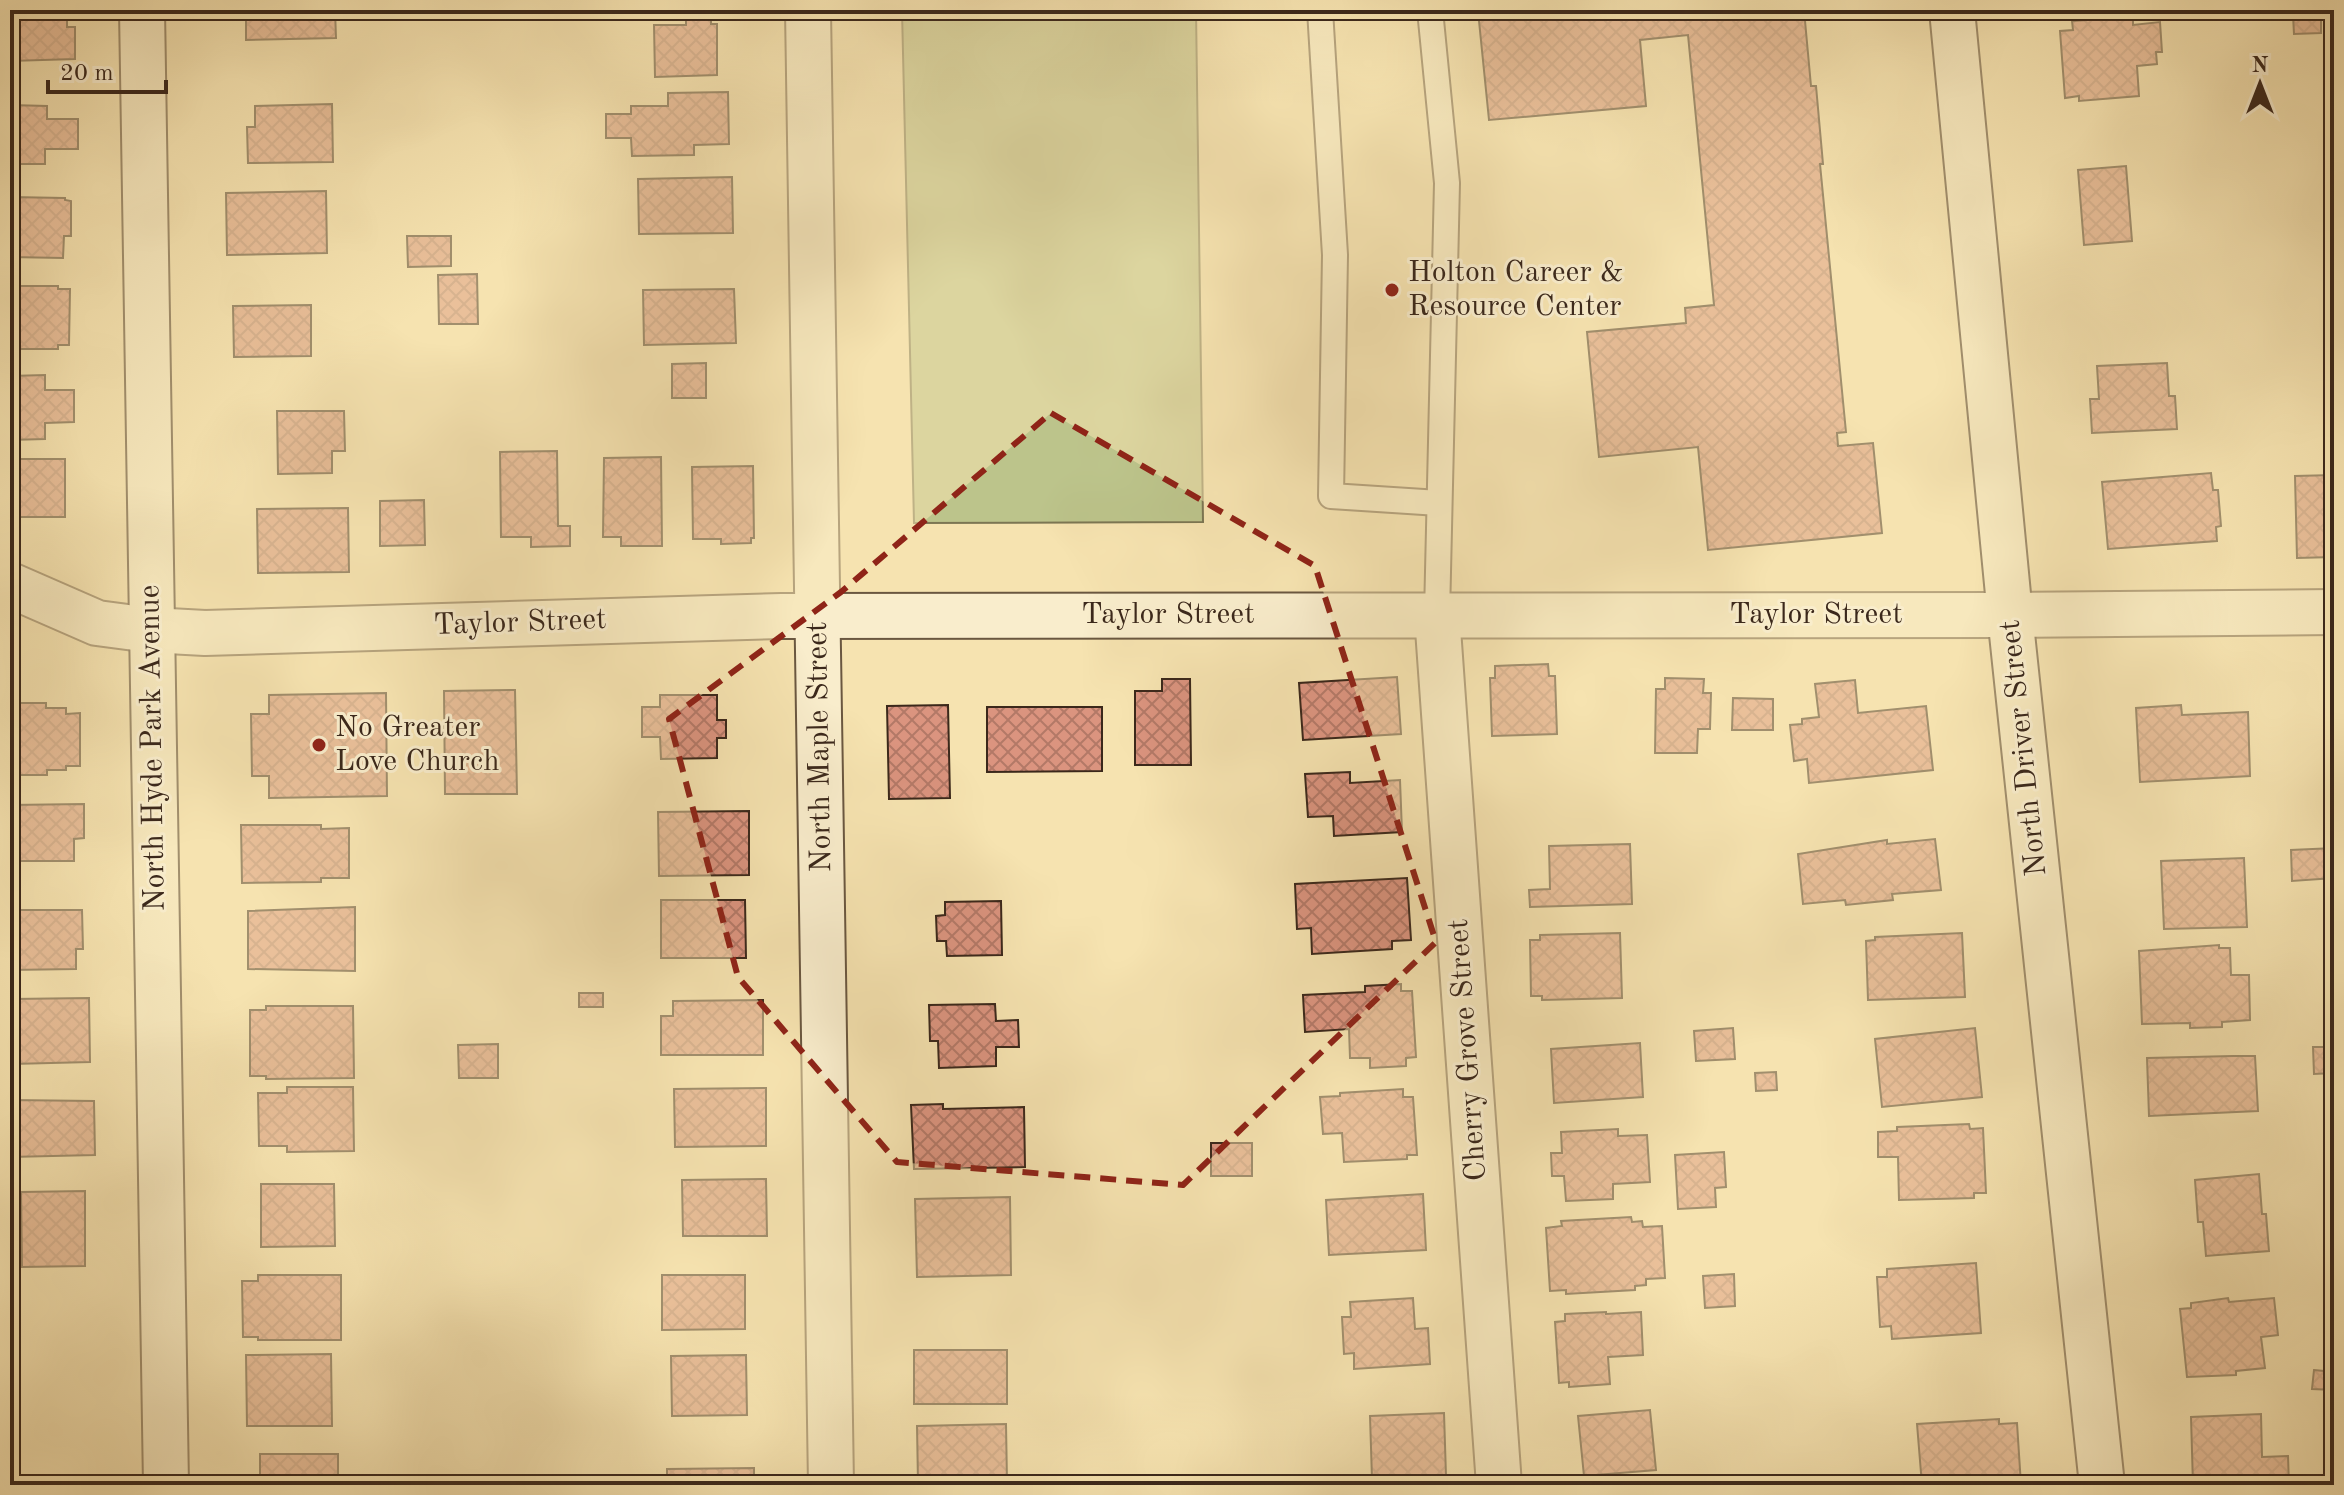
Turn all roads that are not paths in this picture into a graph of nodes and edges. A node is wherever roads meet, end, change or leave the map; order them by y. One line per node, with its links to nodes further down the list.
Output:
1 (142, 10): 12 (street, North Hyde Park Avenue)
2 (808, 10): 11 (street, North Maple Street)
3 (1320, 10): 6 (lane)
4 (1430, 10): 6 (lane)
5 (1952, 10): 10 (street, North Driver Street)
6 (1439, 503): 9 (lane)
7 (10, 585): 12 (street, Taylor Street)
8 (2334, 612): 10 (street, Taylor Street)
9 (1437, 615): 10 (street, Taylor Street); 11 (street, Taylor Street); 15 (street, Cherry Grove Street)
10 (2010, 615): 16 (street, North Driver Street)
11 (819, 616): 12 (street, Taylor Street); 14 (street, North Maple Street)
12 (150, 630): 13 (street, North Hyde Park Avenue)
13 (166, 1485)
14 (831, 1485)
15 (1499, 1485)
16 (2102, 1485)

